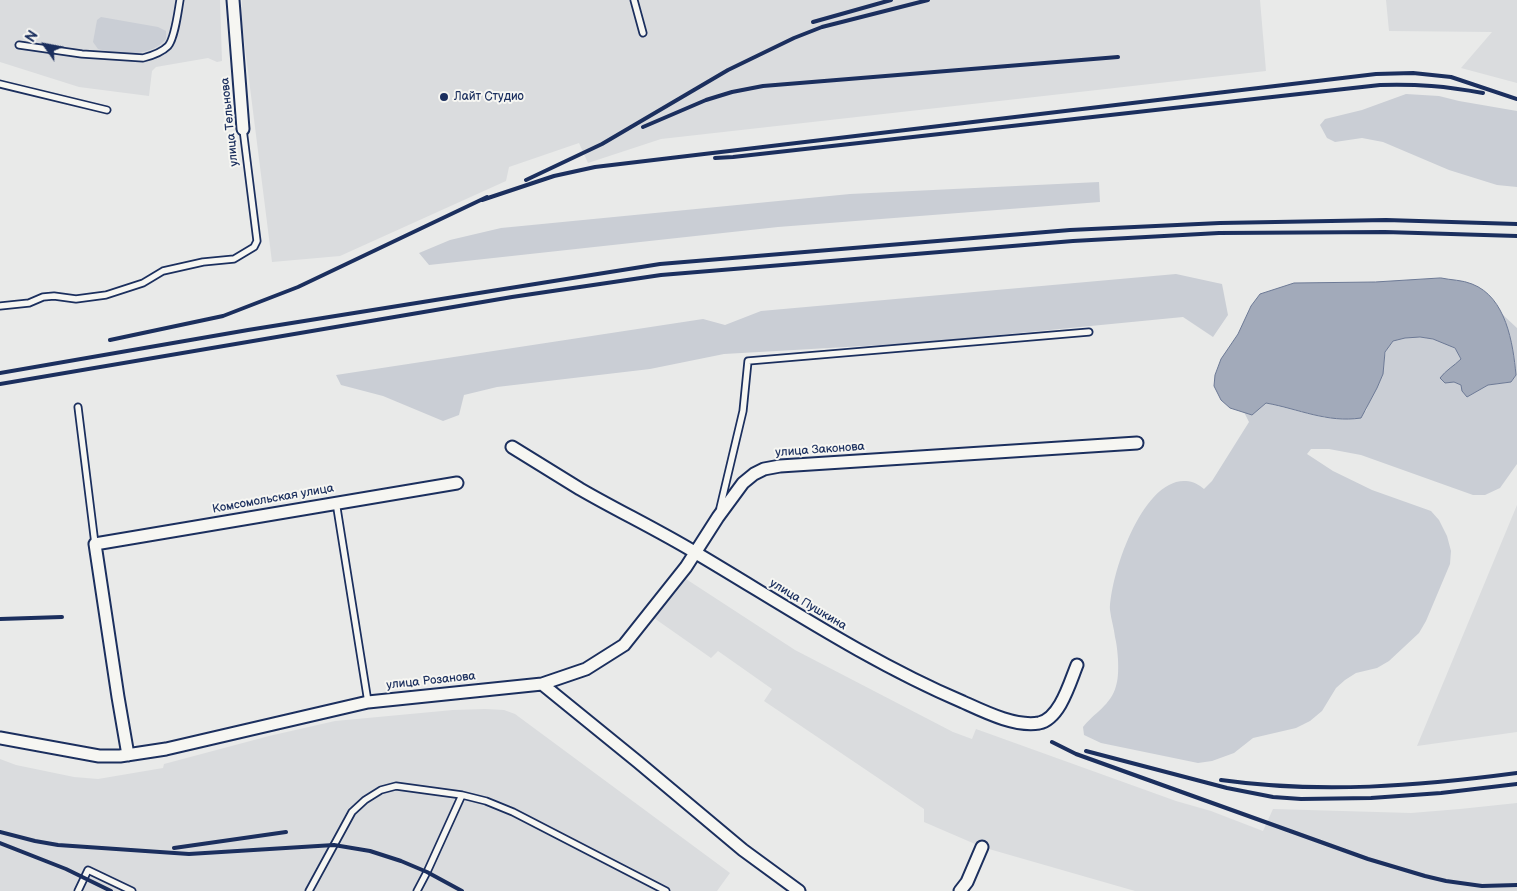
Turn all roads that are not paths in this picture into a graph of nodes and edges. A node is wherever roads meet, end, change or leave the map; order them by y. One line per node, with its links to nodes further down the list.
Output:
1 (180, 0): 5 (lane)
2 (233, 0): 8 (street, улица Тельнова)
3 (634, 0): 4 (lane)
4 (644, 33)
5 (19, 45)
6 (0, 84): 7 (lane)
7 (107, 110)
8 (243, 129): 9 (lane, улица Тельнова)
9 (0, 306)
10 (1089, 332): 16 (lane)
11 (78, 407): 17 (lane)
12 (1136, 443): 16 (street, улица Законова)
13 (512, 447): 18 (street, улица Пушкина)
14 (457, 483): 15 (street, Комсомольская улица)
15 (336, 502): 17 (street, Комсомольская улица); 21 (lane)
16 (718, 517): 18 (street, улица Законова)
17 (95, 544): 23 (street)
18 (695, 552): 19 (street, улица Пушкина); 20 (street, улица Законова)
19 (1077, 665)
20 (542, 684): 21 (street, улица Розанова); 31 (street)
21 (368, 702): 23 (street, улица Розанова)
22 (0, 738): 23 (street, улица Розанова)
23 (128, 755)
24 (462, 795): 28 (lane); 29 (lane); 30 (lane)
25 (982, 847): 32 (street)
26 (78, 891): 27 (lane)
27 (132, 891)
28 (308, 891)
29 (417, 891)
30 (666, 891)
31 (799, 891)
32 (960, 891)

